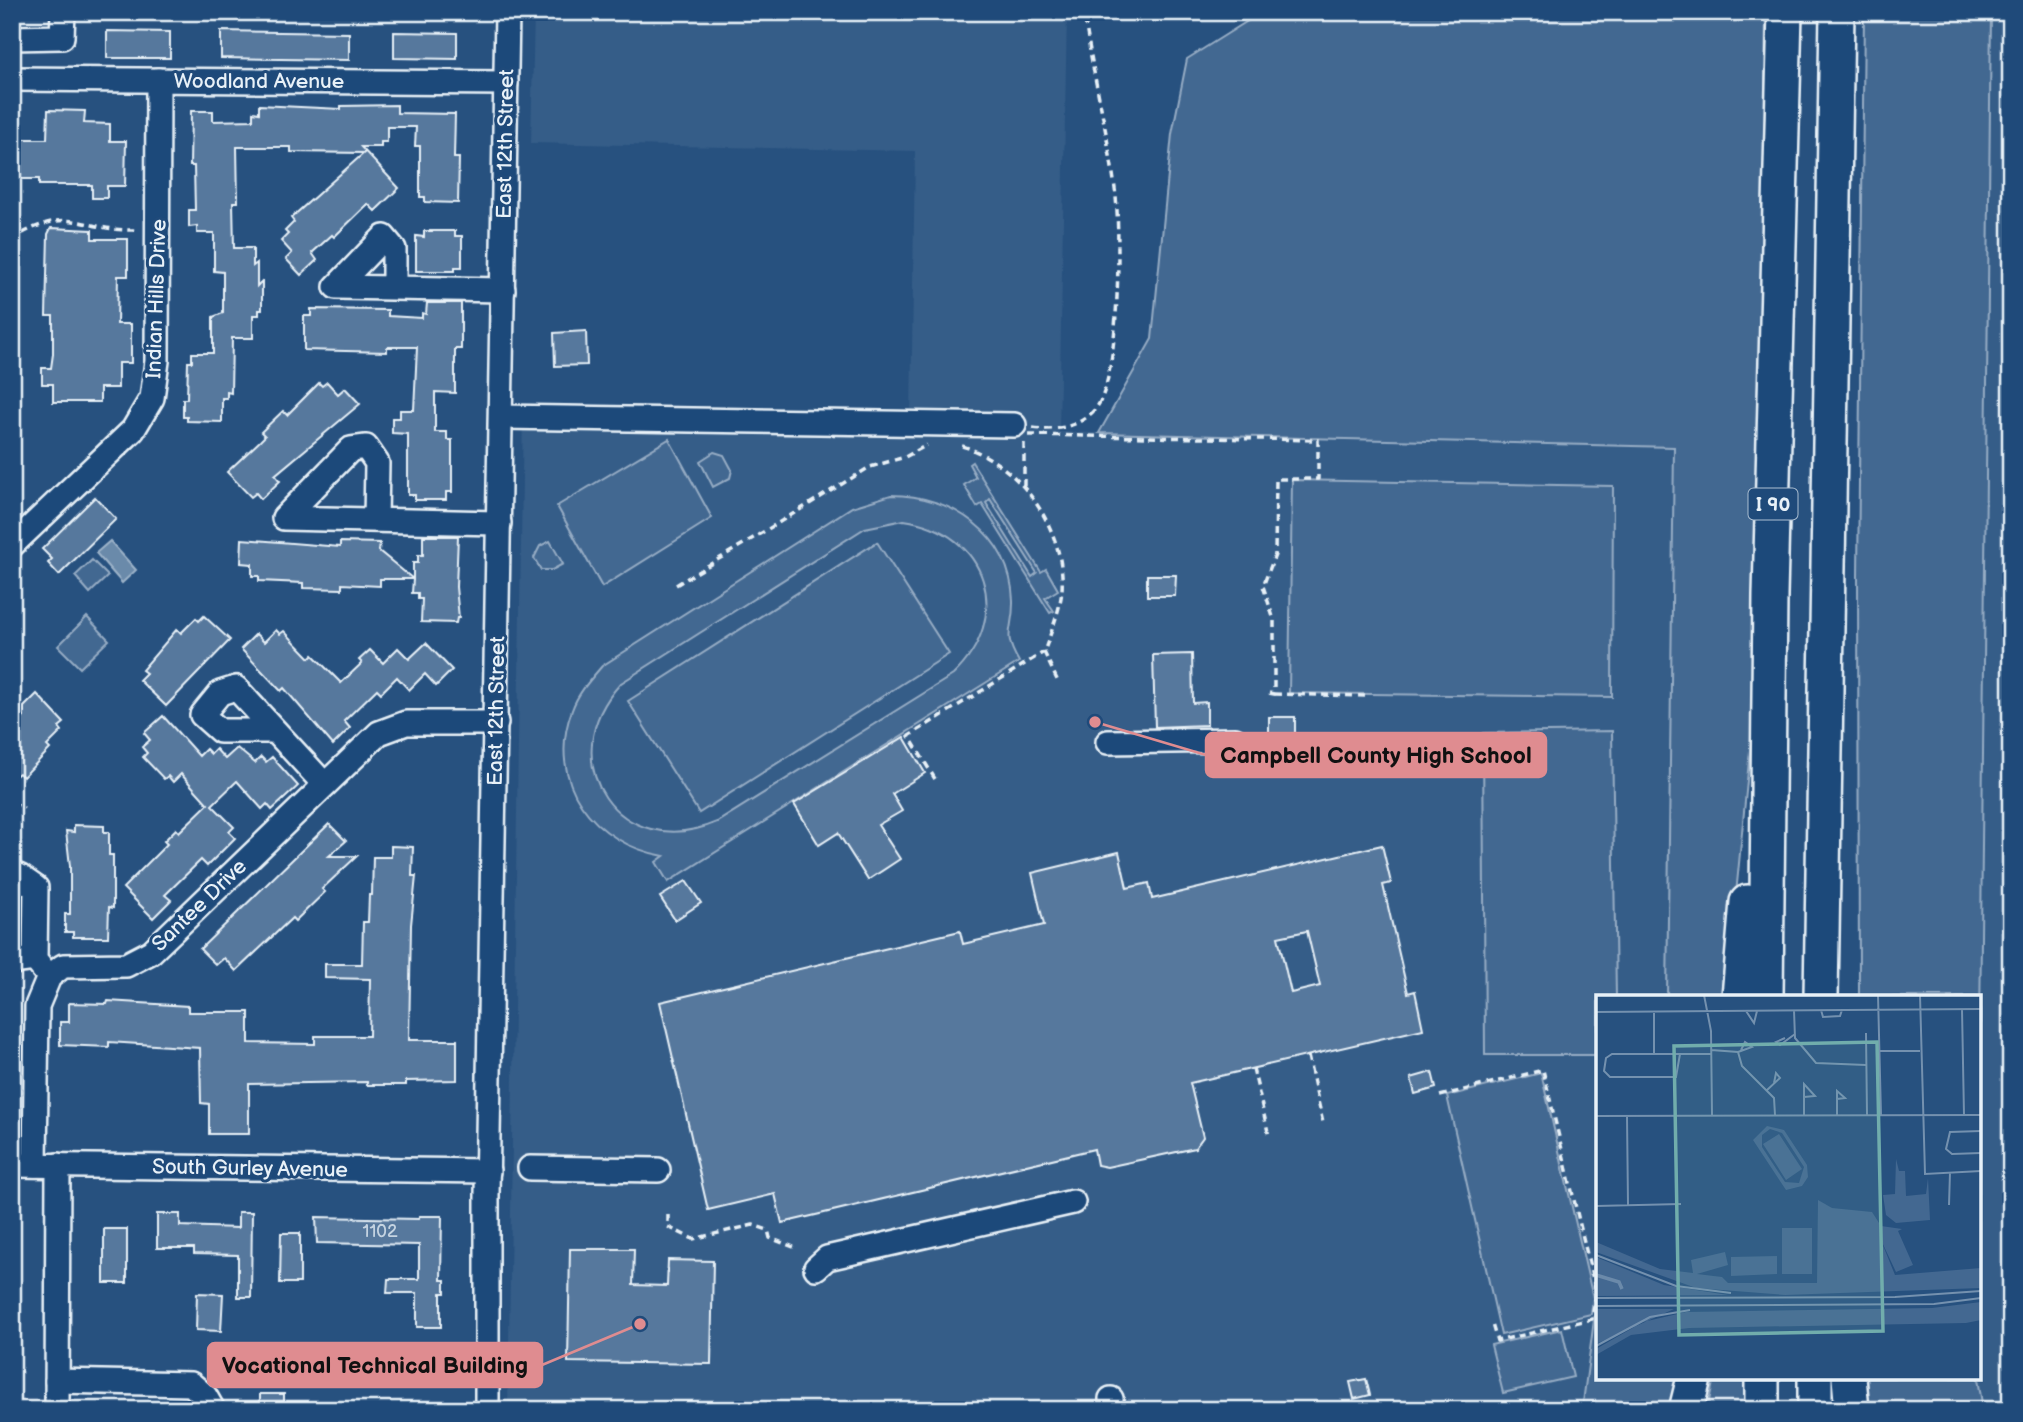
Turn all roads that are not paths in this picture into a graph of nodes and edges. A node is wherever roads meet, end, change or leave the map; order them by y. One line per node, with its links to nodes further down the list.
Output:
1 (63, 12): 5 (street)
2 (507, 12): 8 (street, East 12th Street)
3 (1785, 12): 17 (highway, I 90)
4 (1837, 12): 13 (highway, I 90)
5 (12, 38)
6 (12, 79): 7 (street, Woodland Avenue)
7 (158, 80): 8 (street, Woodland Avenue); 16 (street, Indian Hills Drive)
8 (506, 83): 10 (street, East 12th Street)
9 (394, 288): 10 (street)
10 (503, 290): 11 (street, East 12th Street)
11 (501, 417): 12 (street); 15 (street, East 12th Street)
12 (1014, 425)
13 (1828, 440): 27 (highway, I 90); 28 (highway, I 90)
14 (376, 520): 15 (street)
15 (499, 523): 18 (street, East 12th Street)
16 (12, 545)
17 (1770, 596): 25 (highway, I 90); 26 (highway, I 90)
18 (496, 723): 22 (street, Santee Drive); 33 (street, East 12th Street)
19 (274, 732): 22 (street)
20 (1235, 740): 21 (street)
21 (1108, 741)
22 (324, 785): 24 (street, Santee Drive)
23 (12, 882): 24 (street)
24 (32, 966): 29 (street)
25 (1739, 995)
26 (1766, 995)
27 (1821, 995)
28 (1840, 995)
29 (24, 1165): 30 (street, South Gurley Avenue)
30 (58, 1165): 33 (street, South Gurley Avenue); 40 (street)
31 (530, 1168): 32 (street)
32 (658, 1170)
33 (488, 1171): 43 (street, East 12th Street)
34 (1073, 1202): 35 (street)
35 (816, 1268)
36 (1694, 1380): 44 (highway)
37 (1762, 1380): 45 (highway)
38 (1815, 1380): 46 (highway)
39 (1849, 1380): 47 (highway)
40 (57, 1381): 41 (street); 42 (street)
41 (57, 1410)
42 (213, 1410)
43 (487, 1410)
44 (1686, 1410)
45 (1762, 1410)
46 (1815, 1410)
47 (1852, 1410)

